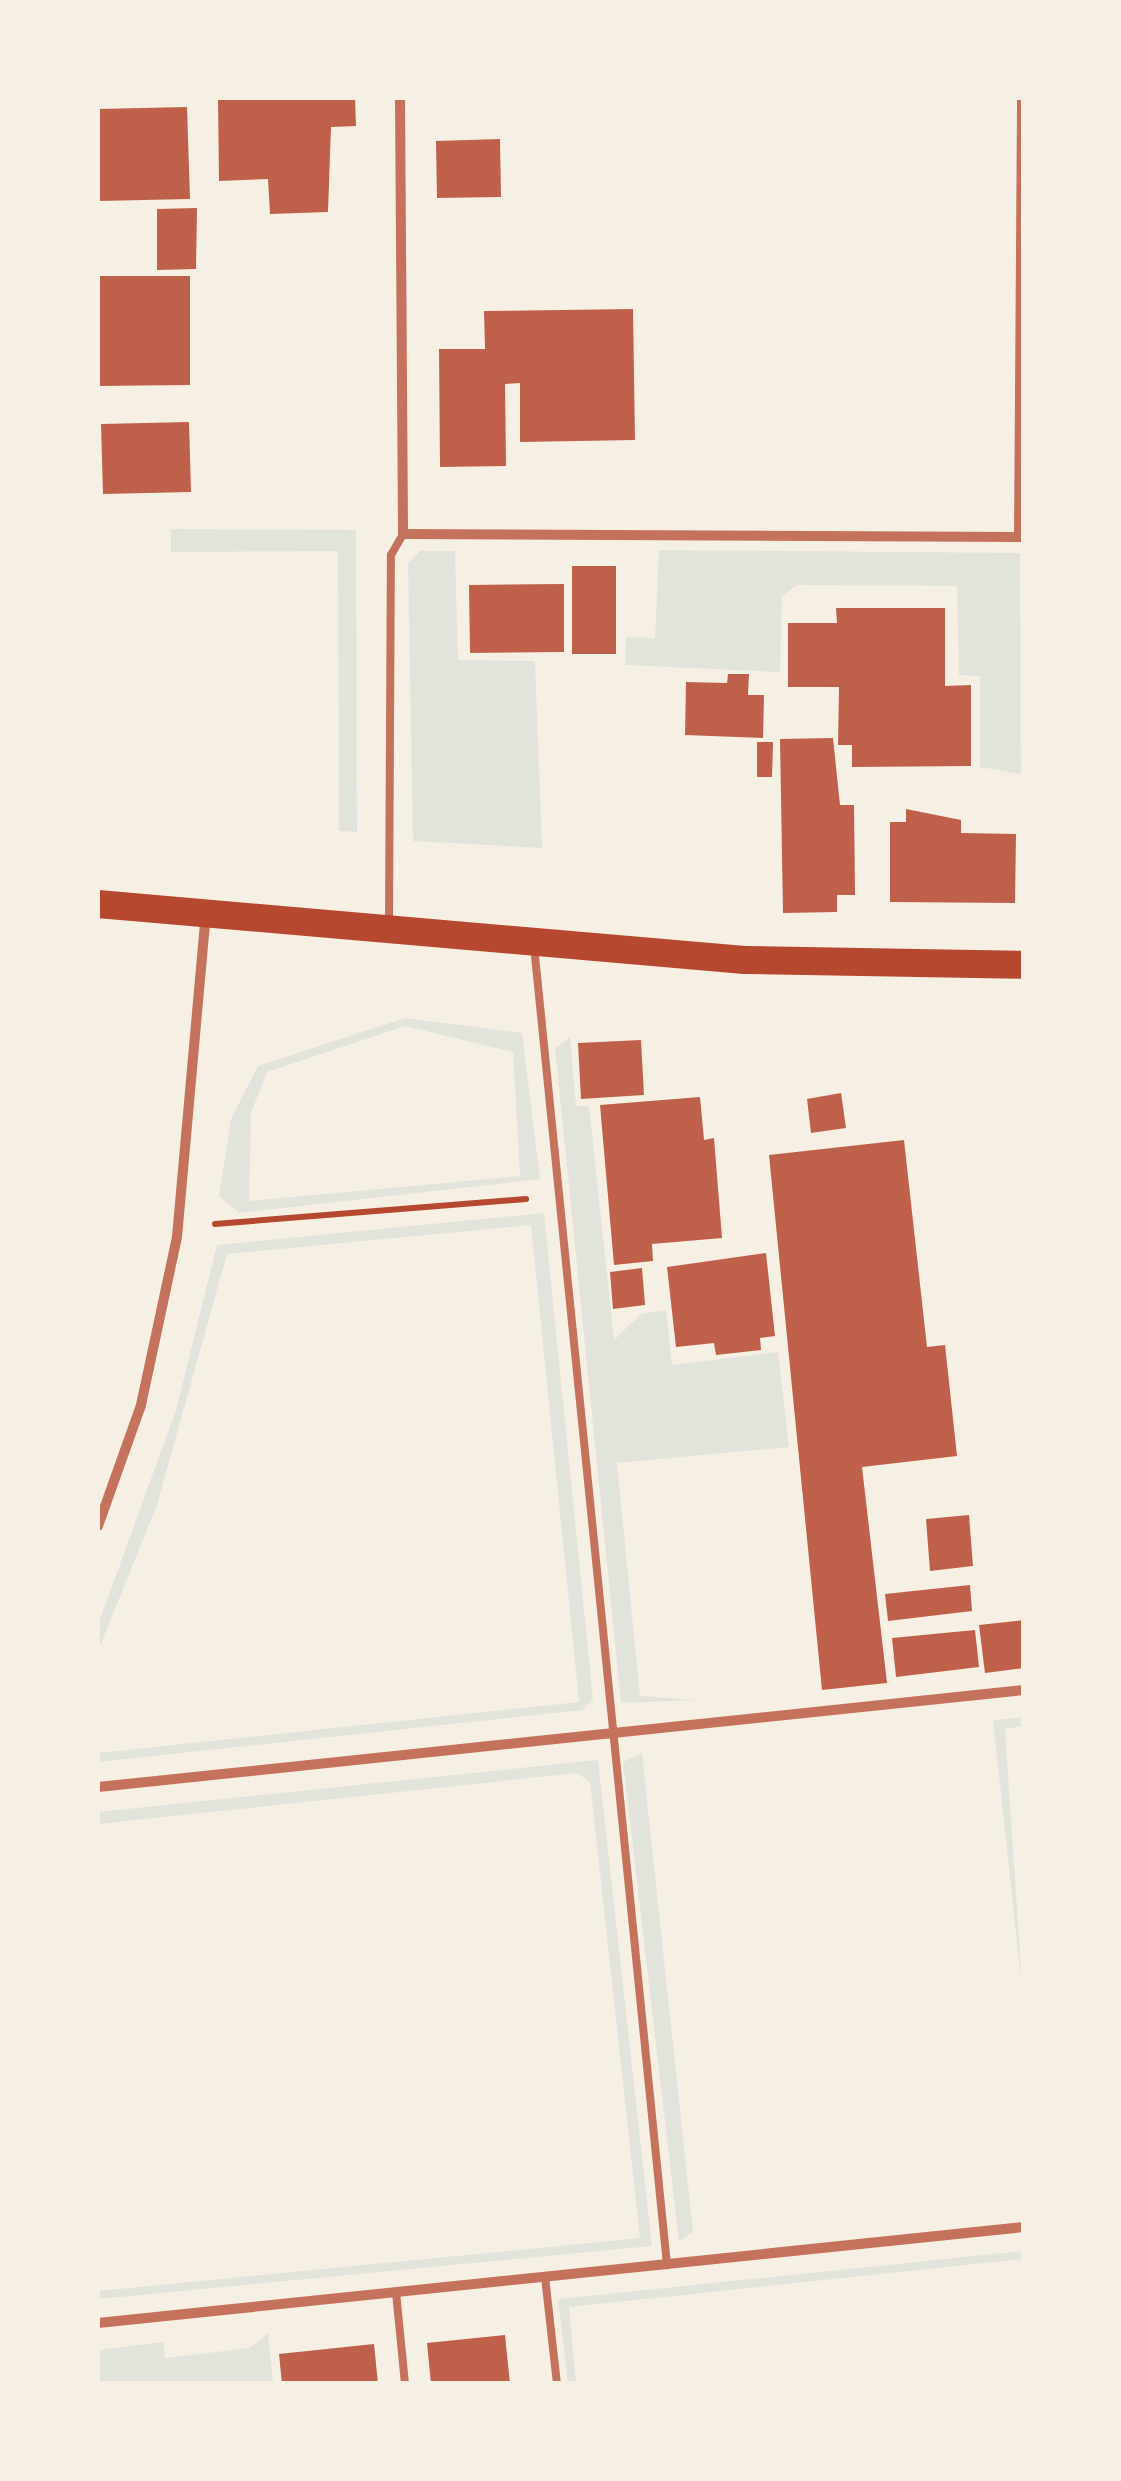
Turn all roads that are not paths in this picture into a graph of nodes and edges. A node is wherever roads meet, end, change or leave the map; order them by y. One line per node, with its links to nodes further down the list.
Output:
1 (400, 98): 3 (street)
2 (1022, 98): 4 (street)
3 (403, 534): 4 (street); 7 (lane)
4 (1021, 536)
5 (98, 904): 6 (highway)
6 (206, 914): 7 (highway); 10 (street)
7 (389, 932): 8 (highway)
8 (534, 944): 9 (highway); 12 (lane)
9 (1024, 965)
10 (98, 1526)
11 (1024, 1690): 12 (street)
12 (607, 1732): 13 (street); 15 (lane)
13 (98, 1786)
14 (1024, 2228): 15 (street)
15 (667, 2265): 16 (street)
16 (545, 2276): 17 (street); 20 (lane)
17 (396, 2292): 18 (street); 19 (lane)
18 (98, 2323)
19 (406, 2384)
20 (557, 2384)

